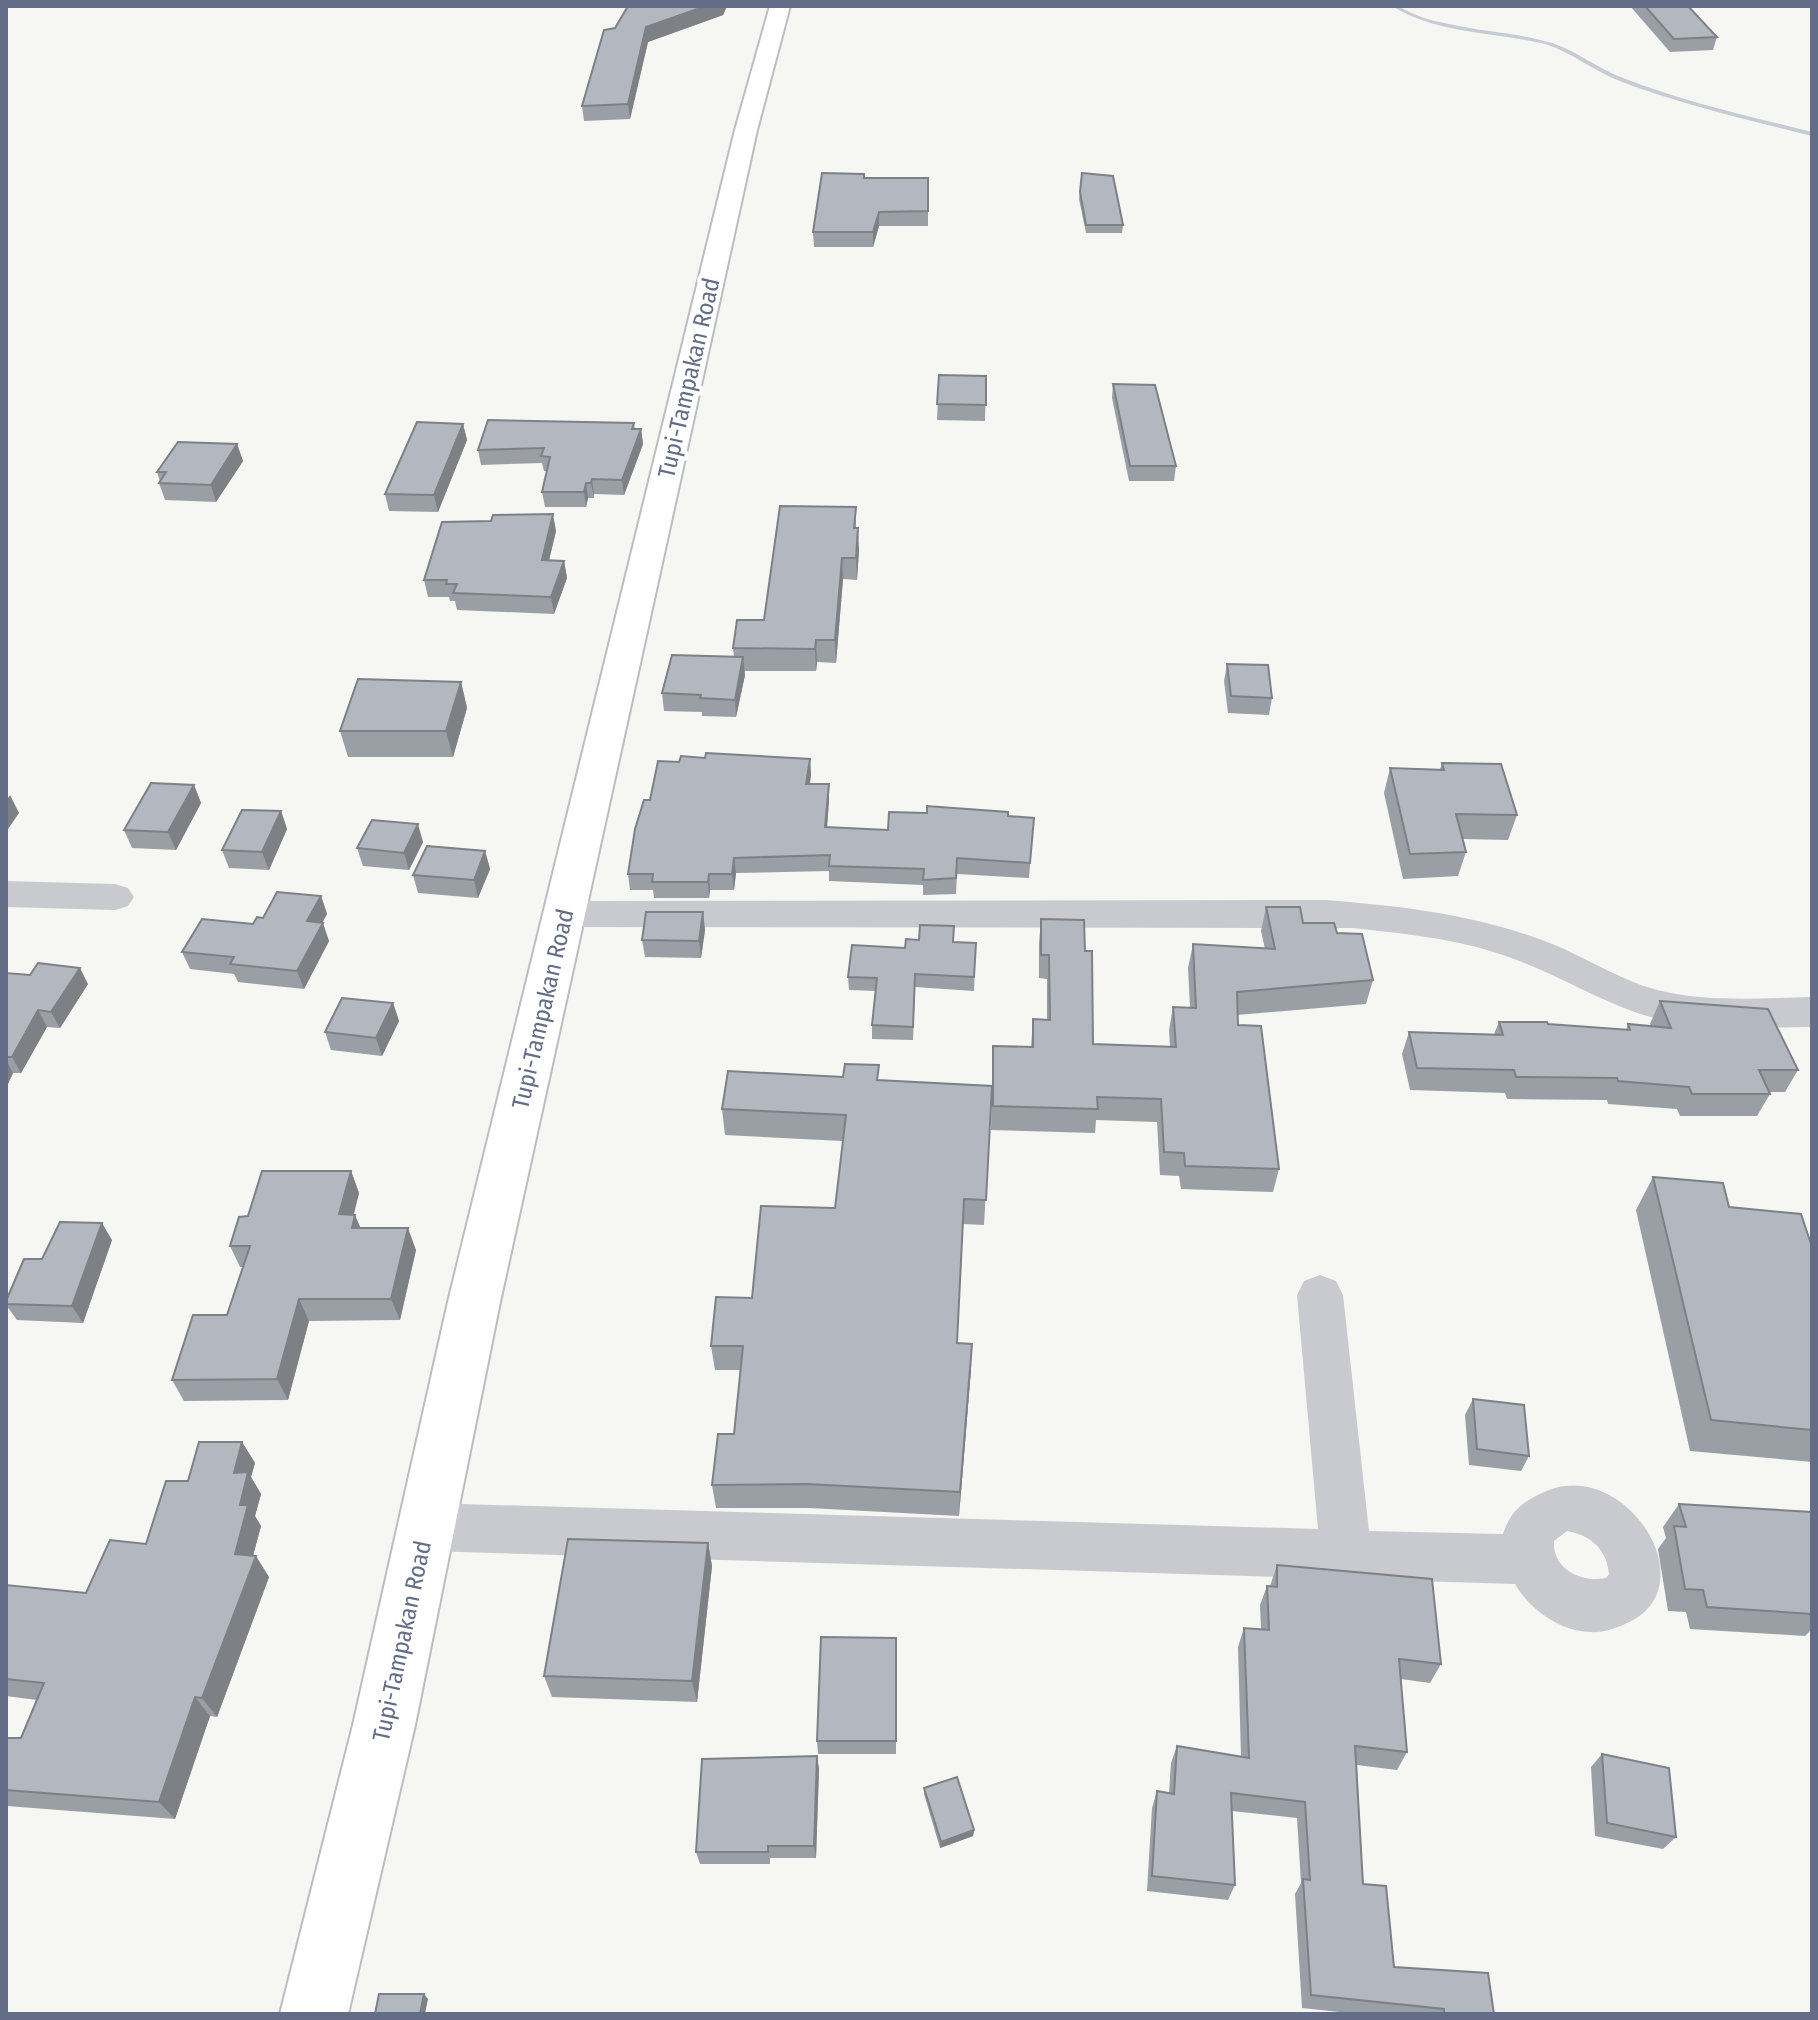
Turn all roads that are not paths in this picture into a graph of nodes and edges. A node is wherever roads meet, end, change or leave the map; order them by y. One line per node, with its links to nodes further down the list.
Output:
1 (780, 6): 4 (main road, Tupi-Tampakan Road)
2 (6, 894): 3 (street)
3 (115, 897)
4 (566, 914): 5 (street); 7 (main road, Tupi-Tampakan Road)
5 (1812, 1012)
6 (1320, 1295): 8 (street)
7 (427, 1527): 8 (street); 10 (main road, Tupi-Tampakan Road)
8 (1346, 1555): 9 (street)
9 (1529, 1560)
10 (314, 2014)

